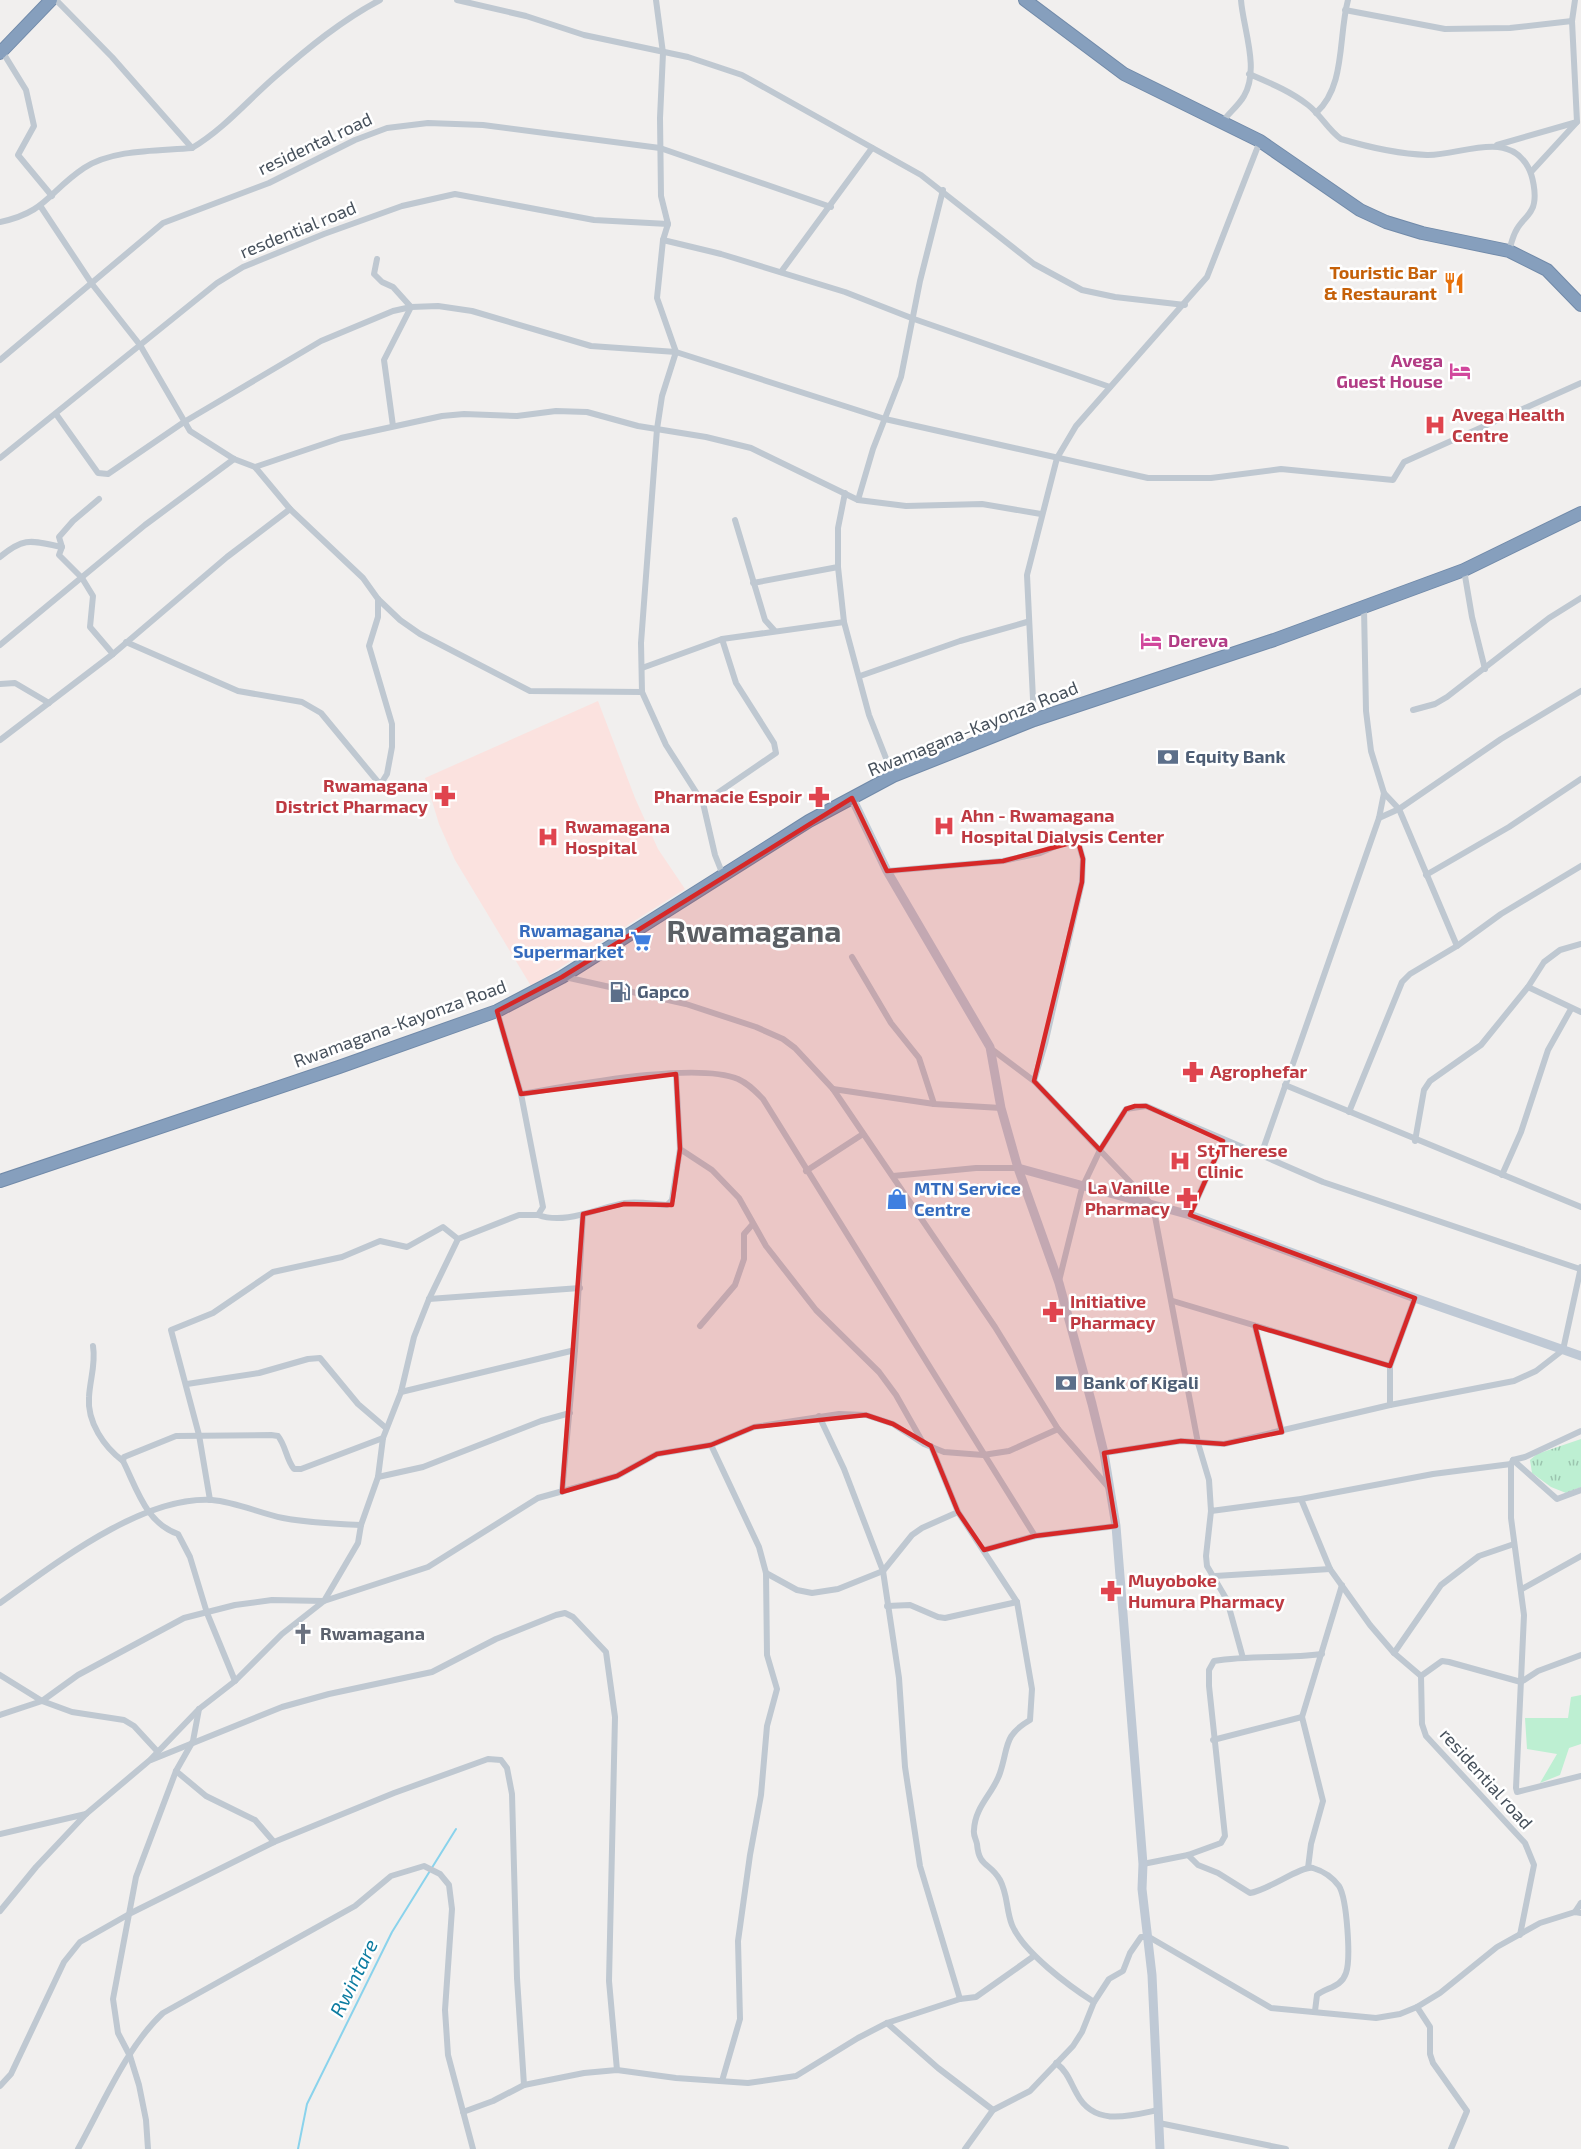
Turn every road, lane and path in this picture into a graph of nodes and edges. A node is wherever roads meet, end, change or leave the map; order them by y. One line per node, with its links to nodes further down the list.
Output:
1 (51, 0): 14 (highway)
2 (56, 0): 21 (street)
3 (380, 0): 21 (street)
4 (457, 0): 15 (street)
5 (656, 0): 15 (street)
6 (1025, 0): 18 (highway)
7 (1241, 0): 16 (street)
8 (1348, 0): 10 (street)
9 (1575, 0): 11 (street)
10 (1345, 10): 11 (street); 17 (street)
11 (1572, 21): 12 (street)
12 (1573, 37): 13 (street); 19 (street)
13 (1581, 37)
14 (1, 52): 27 (street)
15 (663, 53): 23 (street); 24 (street)
16 (1249, 74): 17 (street); 18 (street)
17 (1316, 113): 22 (street)
18 (1223, 121): 20 (highway)
19 (1579, 122): 22 (street); 25 (street)
20 (1260, 141): 33 (highway); 37 (street)
21 (192, 147): 27 (street)
22 (1492, 147): 25 (street)
23 (660, 148): 29 (street, residental road); 31 (street); 36 (street, residental road)
24 (872, 148): 26 (street); 29 (street)
25 (1531, 172): 33 (street)
26 (943, 190): 37 (street); 40 (street)
27 (52, 196): 28 (street)
28 (41, 207): 30 (street); 36 (street)
29 (831, 207): 35 (street)
30 (0, 222)
31 (668, 224): 32 (street); 41 (street, resdential road)
32 (663, 240): 35 (street); 42 (street)
33 (1509, 251): 38 (highway)
34 (377, 258): 39 (street)
35 (781, 272): 40 (street)
36 (92, 284): 41 (street); 43 (street, residental road)
37 (1185, 304): 45 (street)
38 (1581, 305)
39 (411, 307): 42 (street); 48 (street); 49 (street)
40 (914, 319): 45 (street); 47 (street)
41 (140, 345): 46 (street, resdential road); 48 (street)
42 (676, 352): 47 (street); 50 (street)
43 (0, 360)
44 (1581, 383): 52 (street)
45 (1110, 387): 52 (street)
46 (56, 414): 48 (street); 51 (street, resdential road)
47 (885, 419): 52 (street); 57 (street)
48 (184, 423): 53 (street)
49 (393, 426): 50 (street); 54 (street)
50 (657, 429): 55 (street); 80 (street)
51 (0, 458)
52 (1057, 458): 60 (street)
53 (234, 459): 54 (street); 66 (street)
54 (255, 468): 58 (street)
55 (845, 493): 57 (street); 64 (street)
56 (99, 499): 62 (street)
57 (858, 500): 60 (street)
58 (290, 508): 69 (street); 77 (street)
59 (1581, 513): 65 (highway, Rwamagana-Kayonza Road)
60 (1041, 514): 73 (street)
61 (735, 520): 67 (street)
62 (62, 547): 63 (street); 66 (street)
63 (0, 557)
64 (838, 567): 67 (street); 72 (street)
65 (1464, 570): 70 (highway, Rwamagana-Kayonza Road); 81 (street)
66 (82, 578): 78 (street); 79 (street)
67 (753, 583): 71 (street)
68 (1581, 598): 81 (street)
69 (378, 599): 77 (street); 84 (street)
70 (1364, 608): 88 (highway, Rwamagana-Kayonza Road); 92 (street)
71 (765, 620): 74 (street); 75 (street)
72 (844, 622): 74 (street); 82 (street)
73 (1027, 622): 82 (street); 88 (street)
74 (774, 630): 75 (street)
75 (757, 633): 76 (street)
76 (722, 639): 80 (street); 94 (street)
77 (126, 642): 79 (street)
78 (0, 645)
79 (113, 654): 86 (street)
80 (642, 668): 84 (street)
81 (1485, 669): 87 (street)
82 (860, 676): 90 (street)
83 (0, 684): 86 (street)
84 (642, 692): 94 (street)
85 (1581, 692): 95 (street)
86 (49, 703): 89 (street)
87 (1413, 710)
88 (1034, 720): 90 (highway, Rwamagana-Kayonza Road)
89 (0, 740)
90 (893, 776): 93 (highway, Rwamagana-Kayonza Road)
91 (1581, 779): 99 (street)
92 (1384, 793): 95 (street); 96 (street)
93 (852, 798): 98 (main road); 100 (highway, Rwamagana-Kayonza Road)
94 (703, 803): 100 (street)
95 (1399, 809): 96 (street); 99 (street)
96 (1379, 818): 112 (street)
97 (1581, 866): 102 (street)
98 (887, 871): 109 (main road); 111 (street)
99 (1426, 874): 102 (street)
100 (723, 875): 104 (highway, Rwamagana-Kayonza Road)
101 (1581, 944): 105 (street)
102 (1457, 946): 117 (street)
103 (852, 957): 115 (street)
104 (562, 976): 107 (highway, Rwamagana-Kayonza Road); 113 (street)
105 (1528, 987): 106 (street); 120 (street)
106 (1571, 1009): 108 (street); 126 (street)
107 (497, 1011): 114 (street); 128 (highway, Rwamagana-Kayonza Road)
108 (1581, 1012)
109 (990, 1047): 111 (street); 116 (main road)
110 (676, 1074): 114 (street); 121 (street); 125 (street)
111 (1034, 1081): 122 (street)
112 (1285, 1085): 117 (street); 123 (street)
113 (833, 1089): 115 (street); 118 (street)
114 (521, 1094): 133 (street)
115 (934, 1104): 116 (street)
116 (1001, 1108): 124 (main road)
117 (1349, 1112): 120 (street)
118 (863, 1134): 125 (street); 127 (street)
119 (1223, 1141): 122 (street); 123 (street); 134 (street)
120 (1415, 1141): 126 (street)
121 (680, 1149): 132 (street); 135 (street)
122 (1100, 1150): 129 (street); 130 (street)
123 (1261, 1155): 137 (street)
124 (1018, 1168): 127 (street); 129 (main road); 138 (main road)
125 (806, 1171): 165 (street)
126 (1502, 1175): 131 (street)
127 (892, 1176): 156 (street)
128 (0, 1181)
129 (1082, 1188): 130 (main road); 138 (street)
130 (1153, 1206): 134 (main road); 142 (street)
131 (1581, 1207)
132 (583, 1214): 133 (street); 139 (street)
133 (538, 1215): 136 (street)
134 (1190, 1215): 140 (main road)
135 (752, 1225): 143 (street); 163 (street)
136 (458, 1239): 141 (street); 150 (street)
137 (1581, 1268): 147 (street)
138 (1059, 1283): 164 (main road)
139 (580, 1288): 141 (street); 146 (street)
140 (1415, 1298): 147 (main road); 149 (street)
141 (429, 1299): 151 (street)
142 (1173, 1301): 144 (street); 161 (street)
143 (700, 1326)
144 (1255, 1326): 149 (street); 158 (street)
145 (93, 1346): 166 (street)
146 (575, 1350): 151 (street); 153 (street)
147 (1563, 1350): 148 (main road); 152 (street)
148 (1581, 1356)
149 (1390, 1366): 152 (street)
150 (187, 1384): 155 (street); 159 (street)
151 (401, 1392): 155 (street)
152 (1390, 1405): 158 (street)
153 (570, 1413): 168 (street); 171 (street)
154 (819, 1416): 162 (street); 163 (street); 184 (street)
155 (386, 1428): 160 (street)
156 (1058, 1429): 165 (street); 170 (street)
157 (1581, 1431): 167 (street)
158 (1282, 1432): 161 (street)
159 (199, 1435): 160 (street); 166 (street); 173 (street)
160 (383, 1438): 168 (street)
161 (1198, 1443): 164 (street); 175 (street)
162 (711, 1444): 171 (street); 185 (street)
163 (927, 1445): 165 (street); 176 (street)
164 (1104, 1453): 170 (main road)
165 (983, 1455): 179 (street)
166 (123, 1461): 174 (street)
167 (1512, 1462): 169 (street); 172 (street); 180 (street, residential road)
168 (378, 1477): 177 (street)
169 (1581, 1490)
170 (1111, 1491): 178 (main road)
171 (562, 1492): 189 (street)
172 (1301, 1498): 175 (street); 183 (street)
173 (210, 1500): 174 (street); 177 (street)
174 (147, 1510): 191 (street); 193 (street)
175 (1211, 1511): 186 (street)
176 (958, 1512): 181 (street); 184 (street)
177 (361, 1525): 189 (street)
178 (1116, 1526): 179 (street); 194 (main road)
179 (1035, 1536): 181 (street)
180 (1514, 1544): 188 (street, residential road); 195 (street)
181 (984, 1550): 190 (street)
182 (1581, 1556): 188 (street)
183 (1330, 1569): 186 (street); 187 (street)
184 (882, 1571): 185 (street); 192 (street)
185 (766, 1573): 236 (street)
186 (1215, 1576): 198 (street)
187 (1342, 1585): 195 (street); 196 (street)
188 (1522, 1588): 202 (street, residential road)
189 (324, 1601): 193 (street); 201 (street)
190 (1017, 1602): 192 (street); 226 (street)
191 (0, 1603)
192 (887, 1606): 227 (street)
193 (207, 1613): 201 (street); 203 (street)
194 (1123, 1635): 217 (main road); 219 (street)
195 (1394, 1653): 200 (street)
196 (1322, 1654): 198 (street); 206 (street)
197 (1581, 1655): 202 (street)
198 (1243, 1658): 207 (street)
199 (0, 1675): 203 (street)
200 (1421, 1676): 202 (street); 224 (street, residential road)
201 (235, 1681): 204 (street)
202 (1521, 1682): 212 (street, residential road)
203 (42, 1701): 205 (street); 209 (street)
204 (199, 1709): 208 (street); 209 (street)
205 (0, 1715)
206 (1302, 1717): 207 (street); 218 (street)
207 (1213, 1740): 216 (street)
208 (193, 1742): 210 (street); 211 (street); 235 (street)
209 (157, 1751): 210 (street)
210 (150, 1760): 213 (street)
211 (176, 1771): 215 (street); 223 (street)
212 (1581, 1776)
213 (86, 1814): 214 (street); 221 (street)
214 (0, 1834)
215 (274, 1842): 223 (street); 237 (street)
216 (1188, 1855): 217 (street); 218 (street)
217 (1143, 1864): 219 (main road)
218 (1308, 1868): 230 (street)
219 (1144, 1903): 225 (main road); 232 (street)
220 (1581, 1903): 222 (street)
221 (0, 1911)
222 (1578, 1912): 224 (street)
223 (131, 1913): 233 (street); 238 (street)
224 (1520, 1935): 229 (street)
225 (1149, 1937): 228 (street); 230 (street); 232 (main road)
226 (1034, 1956): 227 (street); 228 (street)
227 (960, 1999): 231 (street)
228 (1094, 2002): 234 (street)
229 (1417, 2007): 230 (street); 249 (street)
230 (1315, 2011)
231 (887, 2023): 236 (street); 239 (street)
232 (1155, 2045): 240 (main road)
233 (130, 2056): 241 (street); 243 (street); 244 (street)
234 (1056, 2063): 239 (street); 240 (street)
235 (617, 2070): 236 (street); 237 (street)
236 (722, 2081)
237 (524, 2085): 241 (street)
238 (0, 2086)
239 (993, 2110): 246 (street)
240 (1158, 2110): 242 (main road)
241 (463, 2112): 245 (street)
242 (1159, 2123): 247 (main road); 248 (street)
243 (78, 2149)
244 (148, 2149)
245 (473, 2149)
246 (965, 2149)
247 (1160, 2149)
248 (1286, 2149)
249 (1450, 2149)

